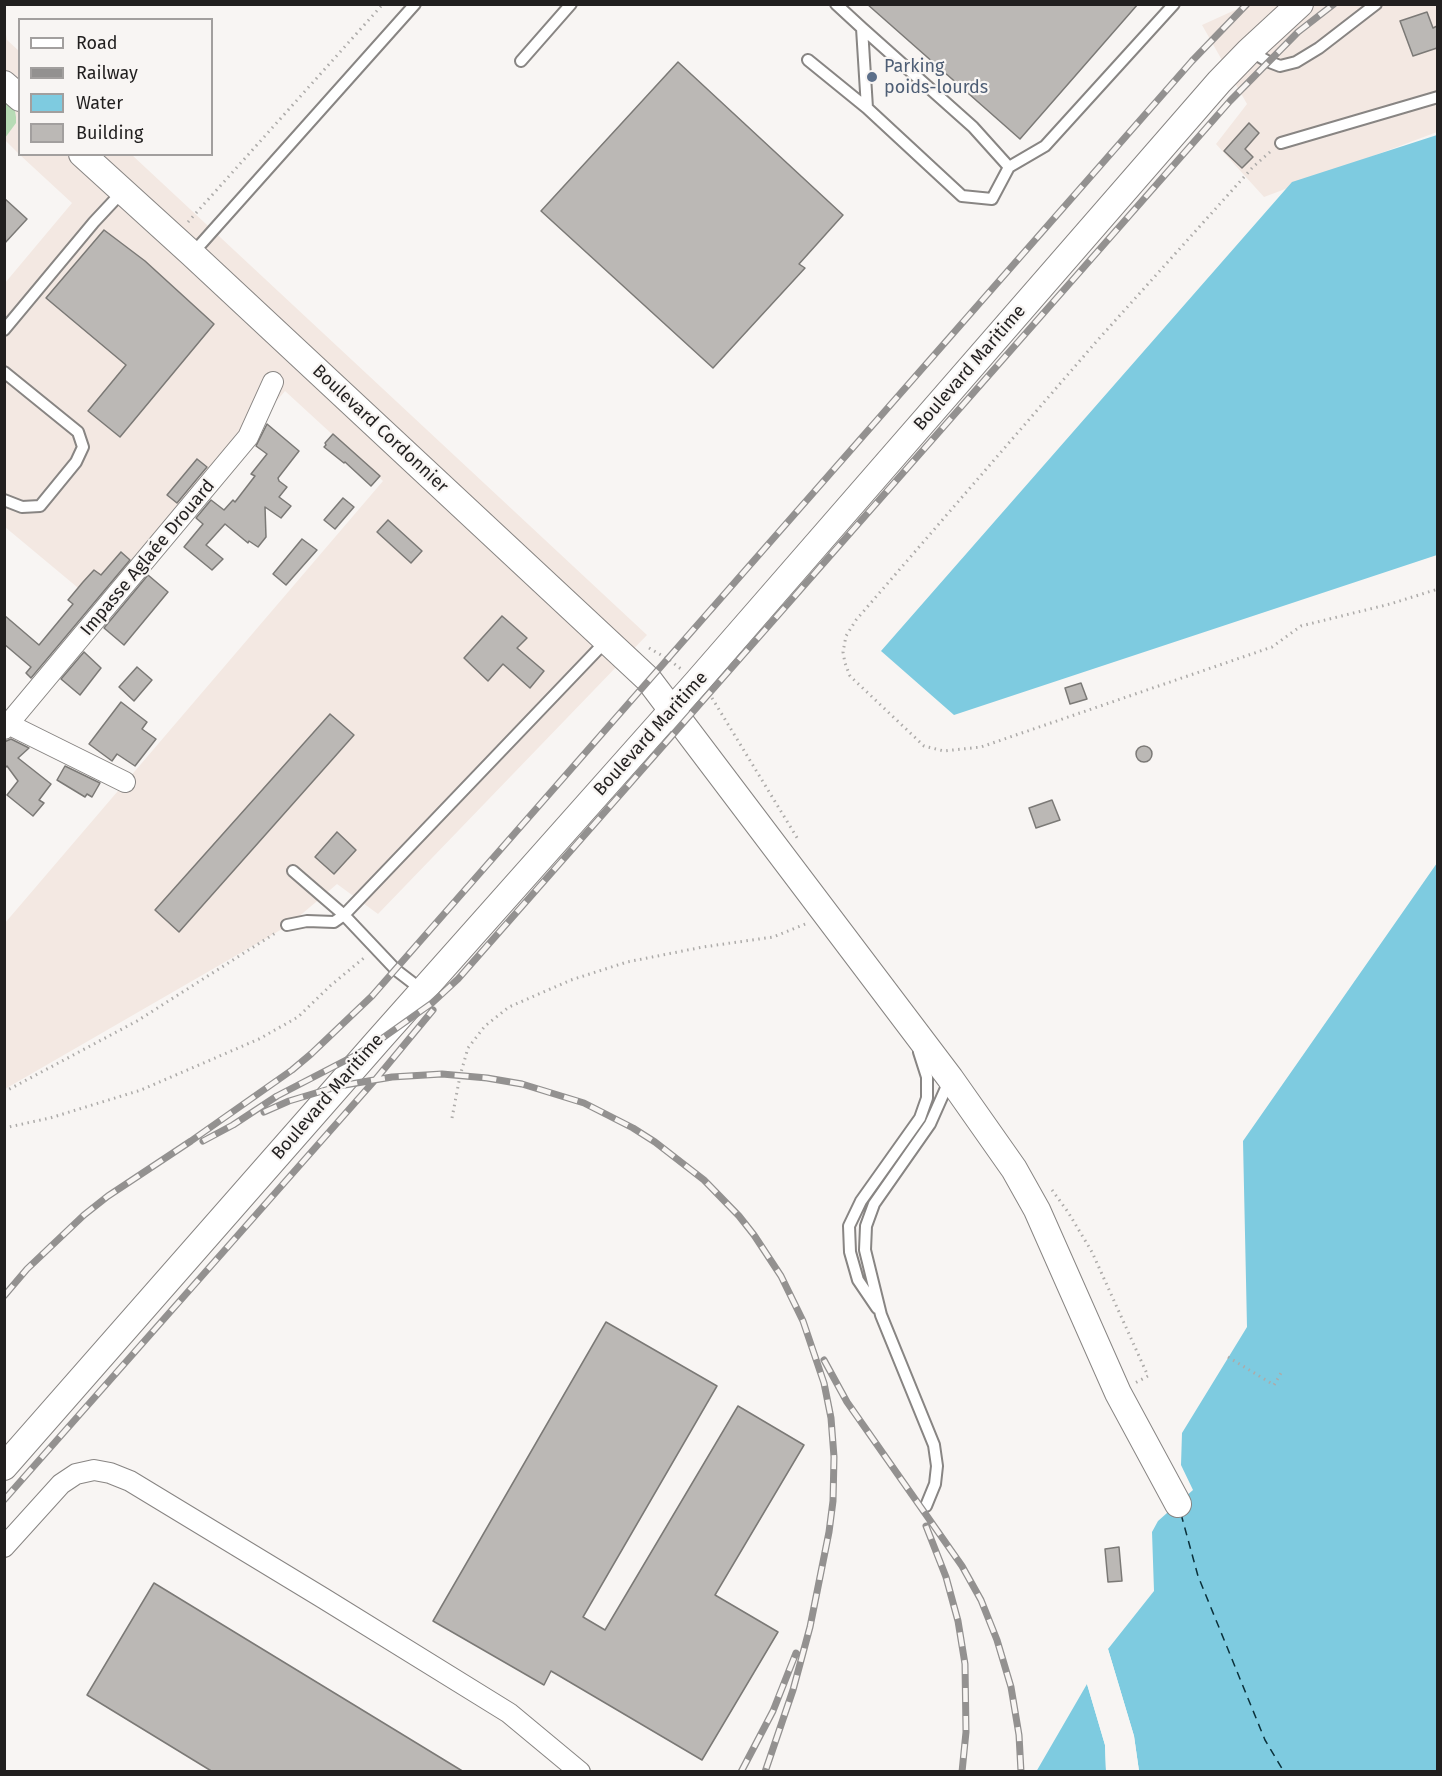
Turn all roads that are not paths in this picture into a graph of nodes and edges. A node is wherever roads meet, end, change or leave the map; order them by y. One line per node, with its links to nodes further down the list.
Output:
1 (415, 4): 19 (lane)
2 (571, 4): 10 (lane)
3 (836, 4): 7 (lane)
4 (1174, 4): 17 (lane)
5 (1300, 4): 8 (street, Boulevard Maritime)
6 (1376, 4): 8 (lane)
7 (862, 28): 14 (lane); 17 (lane)
8 (1249, 51): 25 (street, Boulevard Maritime)
9 (808, 60): 14 (lane)
10 (521, 61)
11 (4, 84): 12 (street)
12 (18, 96)
13 (1437, 97): 15 (lane)
14 (867, 108): 17 (lane)
15 (1281, 143)
16 (84, 156): 18 (street, Boulevard Cordonnier)
17 (1009, 167)
18 (123, 191): 19 (street, Boulevard Cordonnier); 20 (lane)
19 (192, 254): 24 (street, Boulevard Cordonnier)
20 (4, 330)
21 (4, 372): 23 (lane)
22 (273, 382): 26 (street, Impasse Aglaée Drouard)
23 (4, 500)
24 (607, 640): 25 (street, Boulevard Cordonnier); 29 (lane)
25 (672, 710): 31 (street, Boulevard Maritime); 32 (street, Boulevard Cordonnier)
26 (6, 725): 27 (street)
27 (125, 782)
28 (293, 871): 29 (lane)
29 (344, 915): 30 (lane); 31 (lane)
30 (288, 925)
31 (423, 990): 35 (street, Boulevard Maritime)
32 (891, 999): 33 (street, Boulevard Cordonnier); 34 (lane)
33 (950, 1078): 34 (lane); 36 (street, Boulevard Cordonnier)
34 (881, 1315): 37 (lane)
35 (4, 1467)
36 (1178, 1504)
37 (926, 1506)
38 (4, 1547): 39 (street)
39 (580, 1772)

